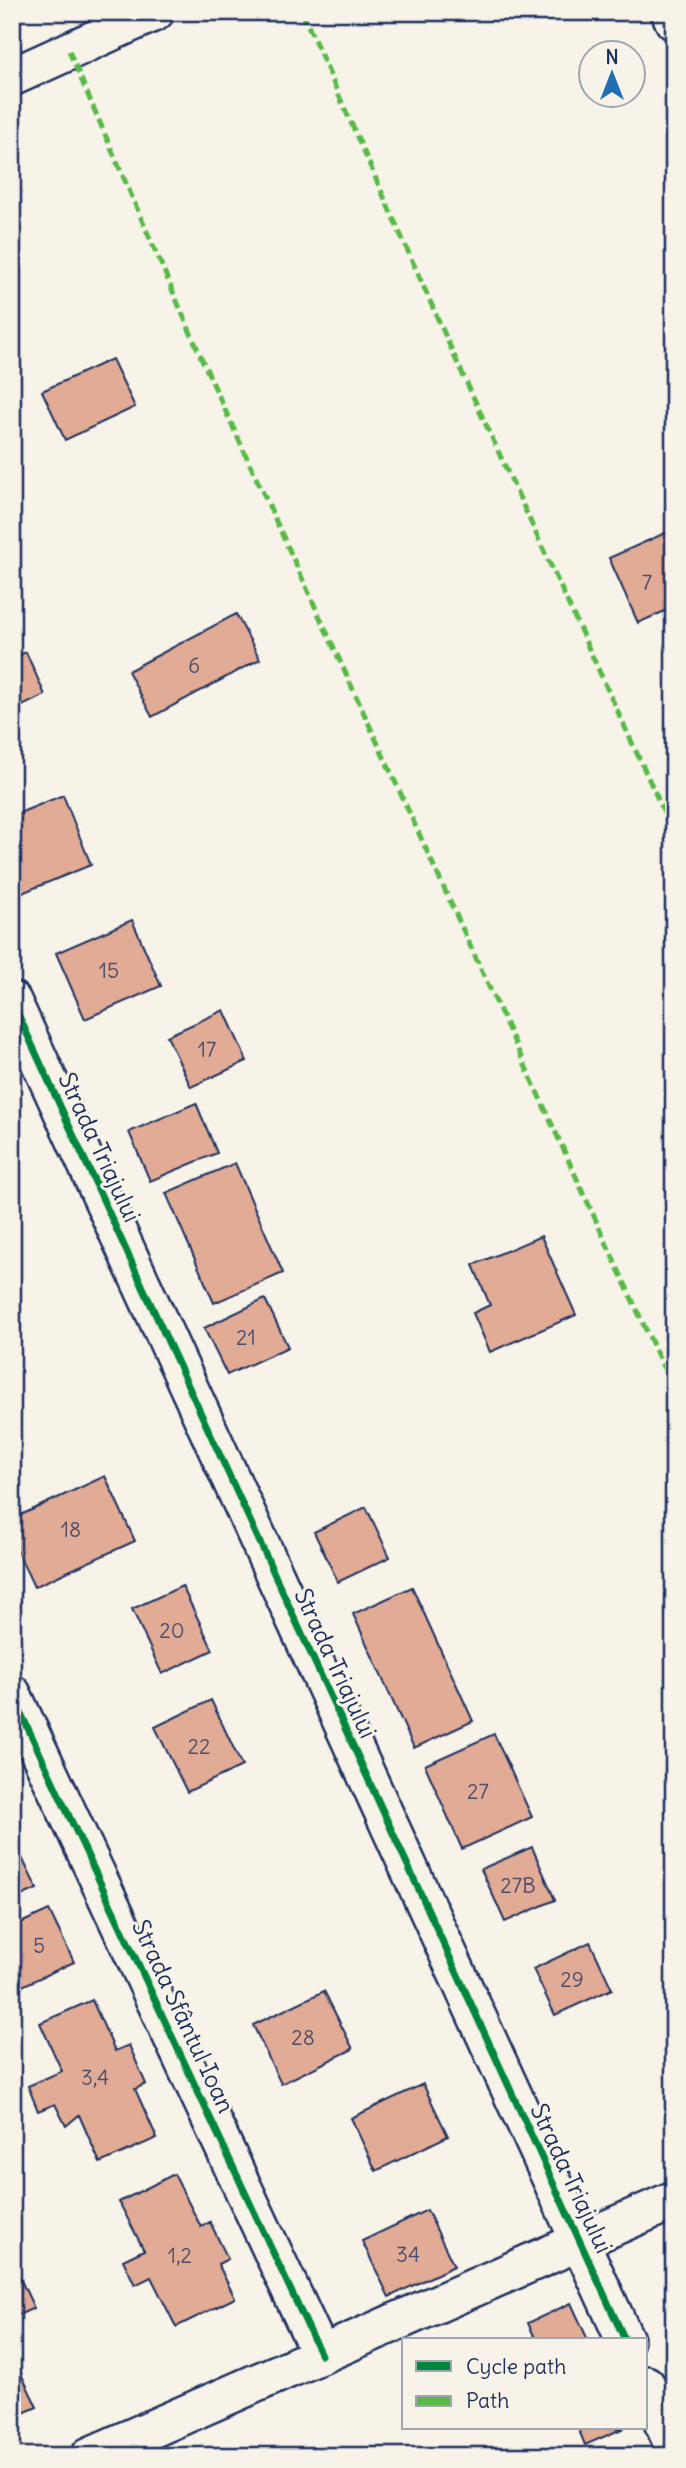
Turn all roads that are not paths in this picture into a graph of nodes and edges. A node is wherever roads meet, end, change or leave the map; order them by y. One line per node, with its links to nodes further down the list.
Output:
1 (155, 12): 4 (street)
2 (670, 12): 3 (street)
3 (674, 21)
4 (12, 76)
5 (12, 1001): 8 (street, Strada Triajului)
6 (12, 1694): 10 (street, Strada Sfântul Ioan)
7 (674, 2200): 8 (street)
8 (579, 2242): 9 (street, Strada Triajului); 10 (street)
9 (624, 2338)
10 (321, 2356): 13 (street)
11 (648, 2389): 12 (street)
12 (674, 2446)
13 (90, 2456)

